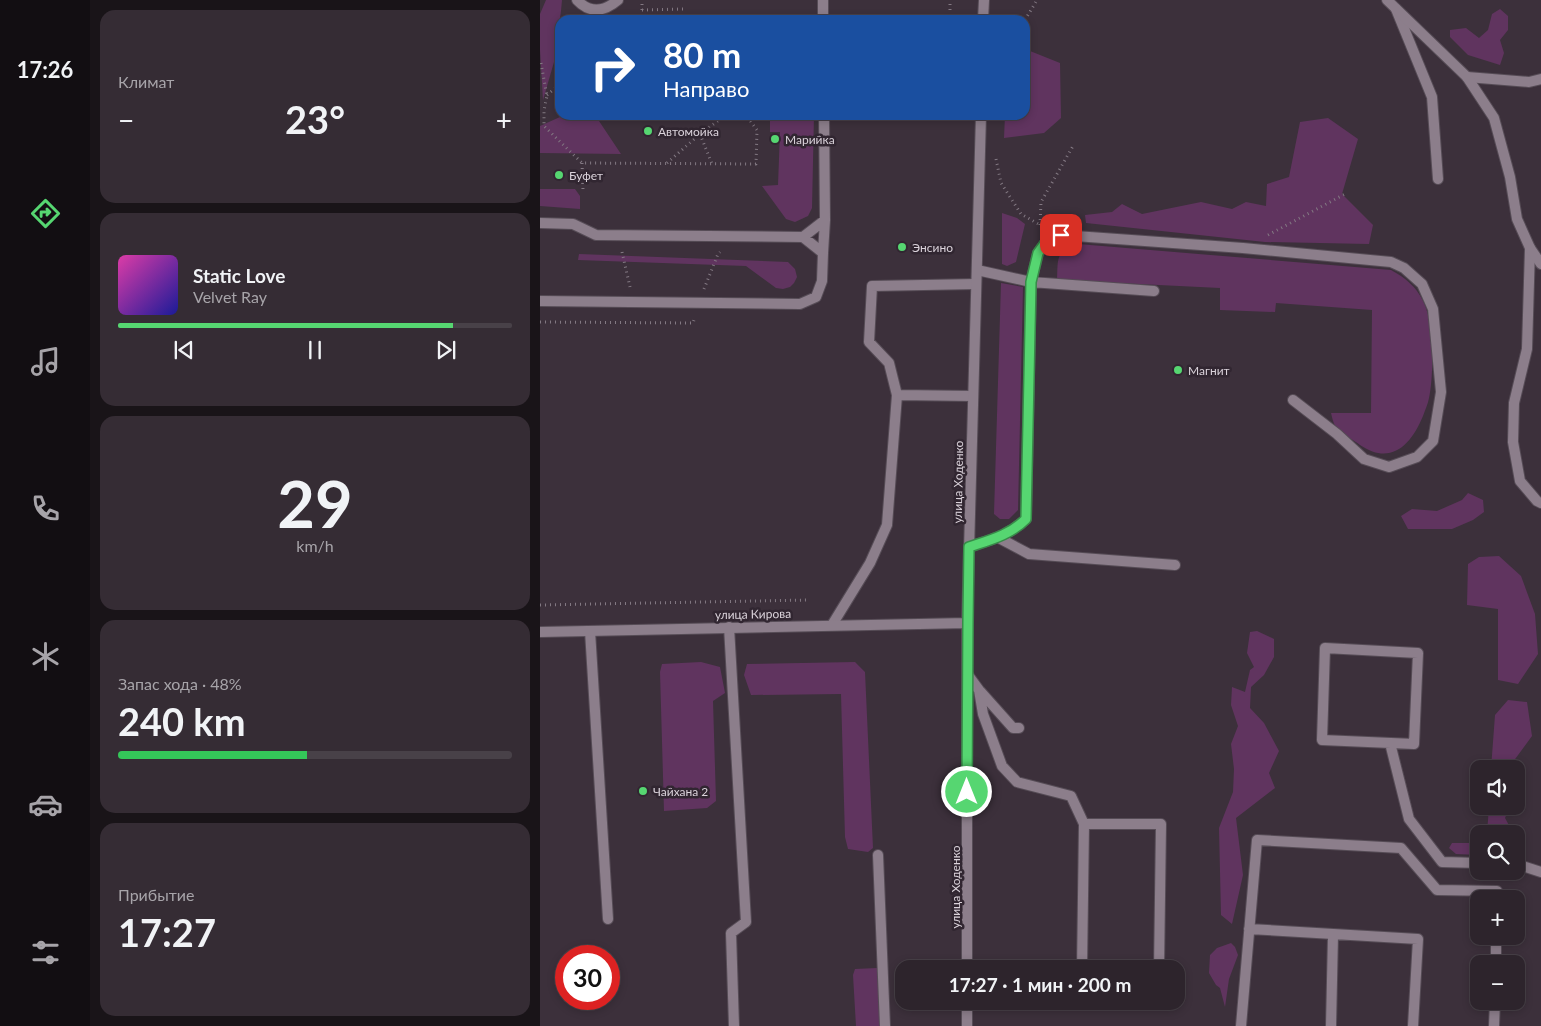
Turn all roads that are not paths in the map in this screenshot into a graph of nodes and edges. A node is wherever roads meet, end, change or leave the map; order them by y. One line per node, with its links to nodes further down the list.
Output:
1 (577, 0): 2 (street)
2 (618, 0)
3 (823, 0): 7 (street)
4 (984, 0): 8 (street)
5 (1387, 0): 6 (street)
6 (1396, 9): 9 (street); 13 (street)
7 (823, 15)
8 (983, 15)
9 (1467, 77): 10 (street); 17 (street)
10 (1541, 80)
11 (824, 120): 14 (street)
12 (980, 120): 20 (street, улица Ходенко)
13 (1438, 179)
14 (825, 220): 16 (street); 18 (street)
15 (540, 223): 16 (street)
16 (803, 237): 18 (street)
17 (1530, 248): 19 (street); 28 (street)
18 (823, 253): 24 (street)
19 (1541, 264)
20 (976, 270): 21 (street); 22 (street, улица Ходенко)
21 (1031, 282): 23 (street); 27 (street); 29 (street)
22 (976, 284): 25 (street); 26 (street, улица Ходенко)
23 (1154, 291)
24 (540, 302)
25 (897, 395): 26 (street); 33 (street)
26 (972, 396): 30 (street, улица Ходенко)
27 (1293, 400)
28 (1541, 503)
29 (999, 538): 30 (street); 31 (street)
30 (969, 547): 32 (street, улица Ходенко)
31 (1175, 565)
32 (968, 622): 33 (street, улица Кирова); 37 (street, улица Ходенко)
33 (832, 625): 34 (street, улица Кирова)
34 (729, 627): 35 (street, улица Кирова); 55 (street)
35 (590, 631): 36 (street, улица Кирова); 47 (street)
36 (540, 632)
37 (968, 675): 38 (street); 50 (street, улица Ходенко)
38 (979, 690): 39 (street); 41 (street)
39 (1019, 728)
40 (1390, 743): 40 (street); 43 (street)
41 (1084, 824): 51 (street); 52 (street)
42 (878, 855): 56 (street)
43 (1470, 863)
44 (1525, 867): 45 (street)
45 (1541, 872)
46 (1470, 891): 48 (street)
47 (608, 919)
48 (1249, 929): 49 (street); 58 (street)
49 (1333, 935): 59 (street); 60 (street)
50 (967, 960)
51 (1082, 960)
52 (1159, 960)
53 (967, 1010): 57 (street)
54 (1495, 1010): 61 (street)
55 (734, 1026)
56 (885, 1026)
57 (967, 1026)
58 (1241, 1026)
59 (1331, 1026)
60 (1413, 1026)
61 (1494, 1026)

